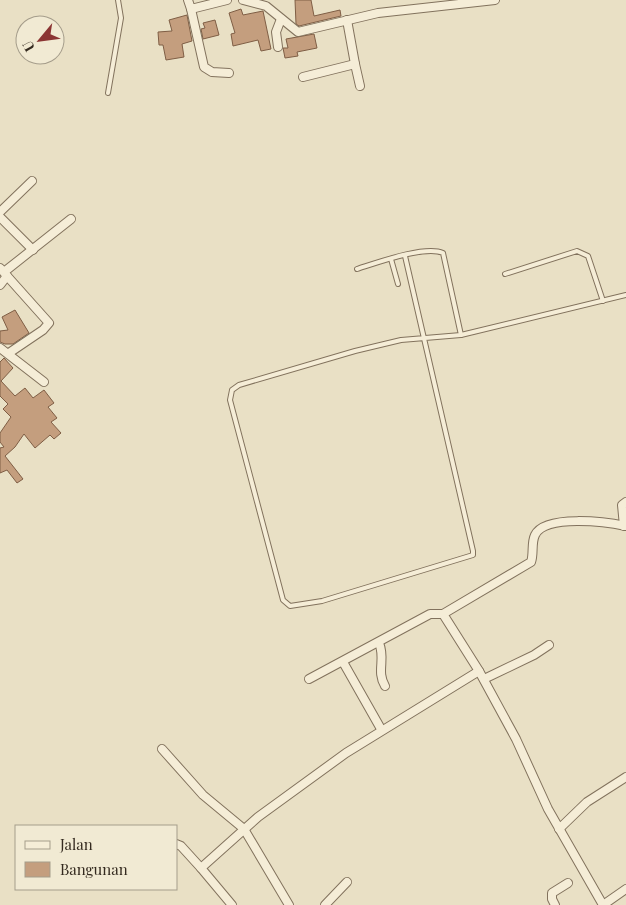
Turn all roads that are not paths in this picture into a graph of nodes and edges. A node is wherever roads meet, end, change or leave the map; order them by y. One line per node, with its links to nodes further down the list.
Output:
1 (118, 0): 15 (lane)
2 (188, 0): 7 (street)
3 (227, 0): 7 (street)
4 (242, 0): 8 (street)
5 (495, 0): 6 (street)
6 (422, 4): 9 (street)
7 (191, 9): 12 (street)
8 (281, 18): 9 (street); 10 (street)
9 (347, 20): 11 (street)
10 (278, 48)
11 (356, 64): 13 (street); 14 (street)
12 (229, 73)
13 (303, 77)
14 (360, 86)
15 (108, 93)
16 (32, 181): 17 (street)
17 (0, 212)
18 (0, 217): 20 (street)
19 (71, 220): 20 (street)
20 (33, 250): 24 (street)
21 (404, 256): 22 (lane); 30 (lane); 31 (lane)
22 (391, 259): 23 (lane); 26 (lane)
23 (357, 269)
24 (4, 272): 27 (street); 33 (street)
25 (505, 274): 29 (lane)
26 (398, 284)
27 (0, 285)
28 (626, 295): 29 (lane)
29 (604, 301): 30 (lane)
30 (460, 335): 31 (lane)
31 (422, 339): 31 (lane)
32 (0, 348): 33 (street)
33 (9, 353): 34 (street)
34 (44, 382)
35 (626, 502): 36 (street)
36 (625, 526): 37 (street)
37 (443, 614): 38 (street); 41 (street)
38 (379, 643): 40 (street); 44 (street)
39 (549, 645): 42 (street)
40 (343, 662): 43 (street); 45 (street)
41 (479, 671): 42 (street); 45 (street)
42 (484, 679): 49 (street)
43 (308, 680)
44 (385, 686)
45 (381, 730): 48 (street)
46 (162, 749): 48 (street)
47 (626, 777): 49 (street)
48 (244, 828): 51 (street); 56 (street)
49 (559, 830): 59 (street)
50 (178, 845): 51 (street)
51 (201, 868): 55 (street)
52 (347, 882): 57 (street)
53 (568, 883): 58 (street)
54 (626, 889): 59 (street)
55 (232, 905)
56 (289, 905)
57 (325, 905)
58 (555, 905)
59 (603, 905)

